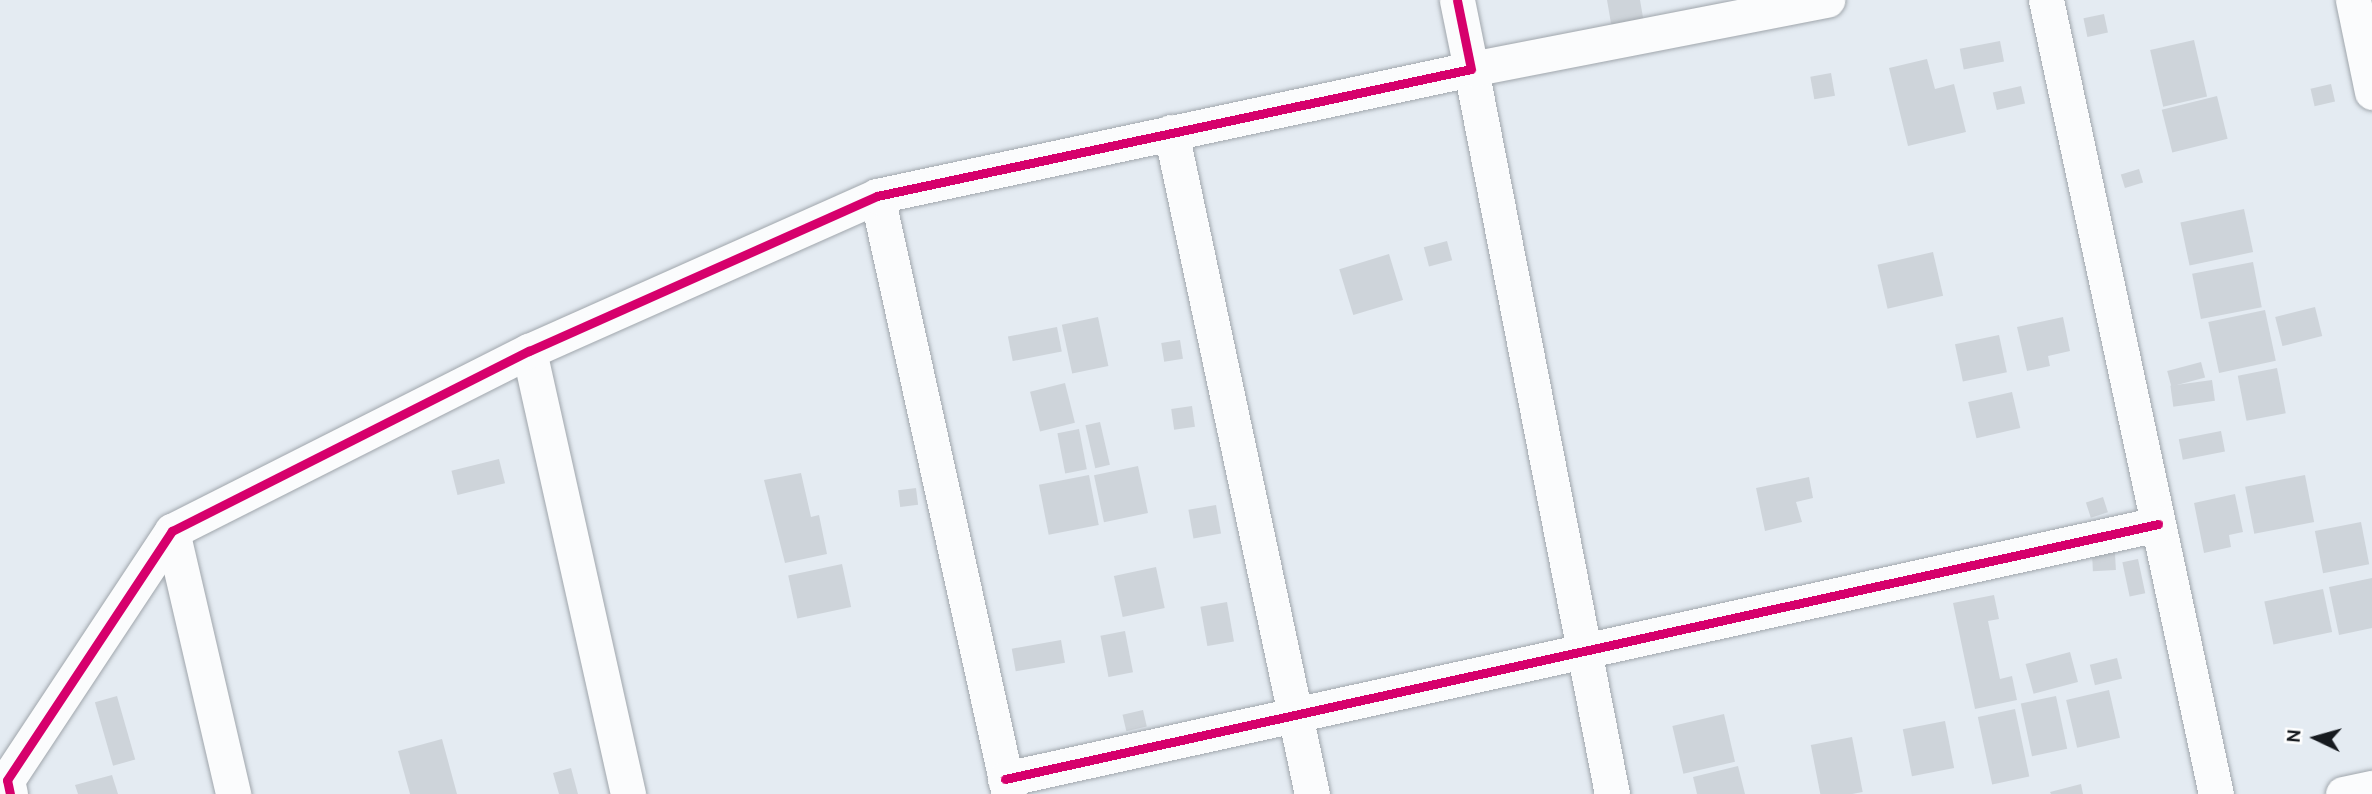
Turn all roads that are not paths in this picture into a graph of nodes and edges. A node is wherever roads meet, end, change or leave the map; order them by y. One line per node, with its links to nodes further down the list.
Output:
1 (1457, 0): 5 (street)
2 (1828, 0): 5 (street)
3 (2046, 0): 10 (street)
4 (2353, 0): 6 (street)
5 (1471, 69): 7 (street); 12 (street)
6 (2372, 92)
7 (1171, 132): 8 (street); 13 (street)
8 (877, 196): 9 (street); 14 (street)
9 (529, 351): 11 (street); 18 (street)
10 (2158, 524): 12 (street); 21 (street)
11 (172, 531): 16 (street); 17 (street)
12 (1584, 649): 13 (street); 20 (street)
13 (1296, 716): 14 (street); 19 (street)
14 (1007, 786)
15 (2372, 788): 22 (street)
16 (10, 794)
17 (233, 794)
18 (628, 794)
19 (1312, 794)
20 (1612, 794)
21 (2216, 794)
22 (2343, 794)

